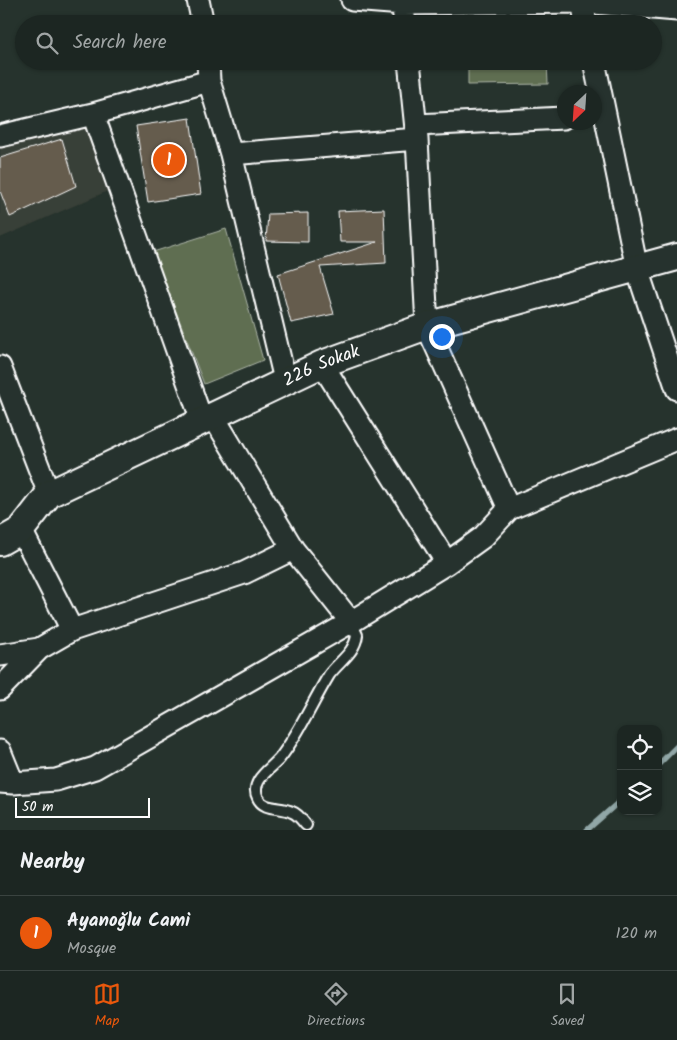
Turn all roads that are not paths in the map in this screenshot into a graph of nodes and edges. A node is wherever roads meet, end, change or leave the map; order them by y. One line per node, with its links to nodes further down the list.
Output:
1 (198, 0): 6 (street)
2 (352, 0): 4 (street)
3 (576, 2): 4 (street); 5 (street); 7 (street)
4 (403, 9)
5 (677, 10)
6 (201, 15)
7 (582, 15)
8 (410, 70): 15 (street)
9 (595, 70): 11 (street)
10 (208, 71): 12 (street); 17 (street)
11 (597, 85)
12 (93, 114): 16 (street); 25 (street)
13 (557, 119): 15 (street)
14 (602, 124): 19 (street)
15 (416, 132): 17 (street); 20 (street)
16 (0, 136)
17 (231, 154): 23 (street)
18 (677, 257): 19 (street, 226 Sokak)
19 (637, 269): 20 (street, 226 Sokak); 24 (street)
20 (427, 326): 21 (street, 226 Sokak); 28 (street)
21 (322, 364): 23 (street, 226 Sokak); 31 (street)
22 (0, 367): 27 (street)
23 (285, 380): 25 (street, 226 Sokak)
24 (677, 389)
25 (208, 418): 27 (street, 226 Sokak); 30 (street)
26 (677, 439): 28 (street)
27 (49, 494): 29 (street, 226 Sokak)
28 (509, 508): 31 (street)
29 (11, 536): 33 (street)
30 (292, 549): 32 (street); 33 (street)
31 (447, 563): 32 (street)
32 (351, 622): 38 (street); 39 (lane)
33 (72, 630): 34 (street)
34 (40, 649): 35 (street); 36 (street)
35 (0, 655)
36 (0, 690)
37 (0, 751): 38 (street)
38 (7, 783)
39 (306, 825)

